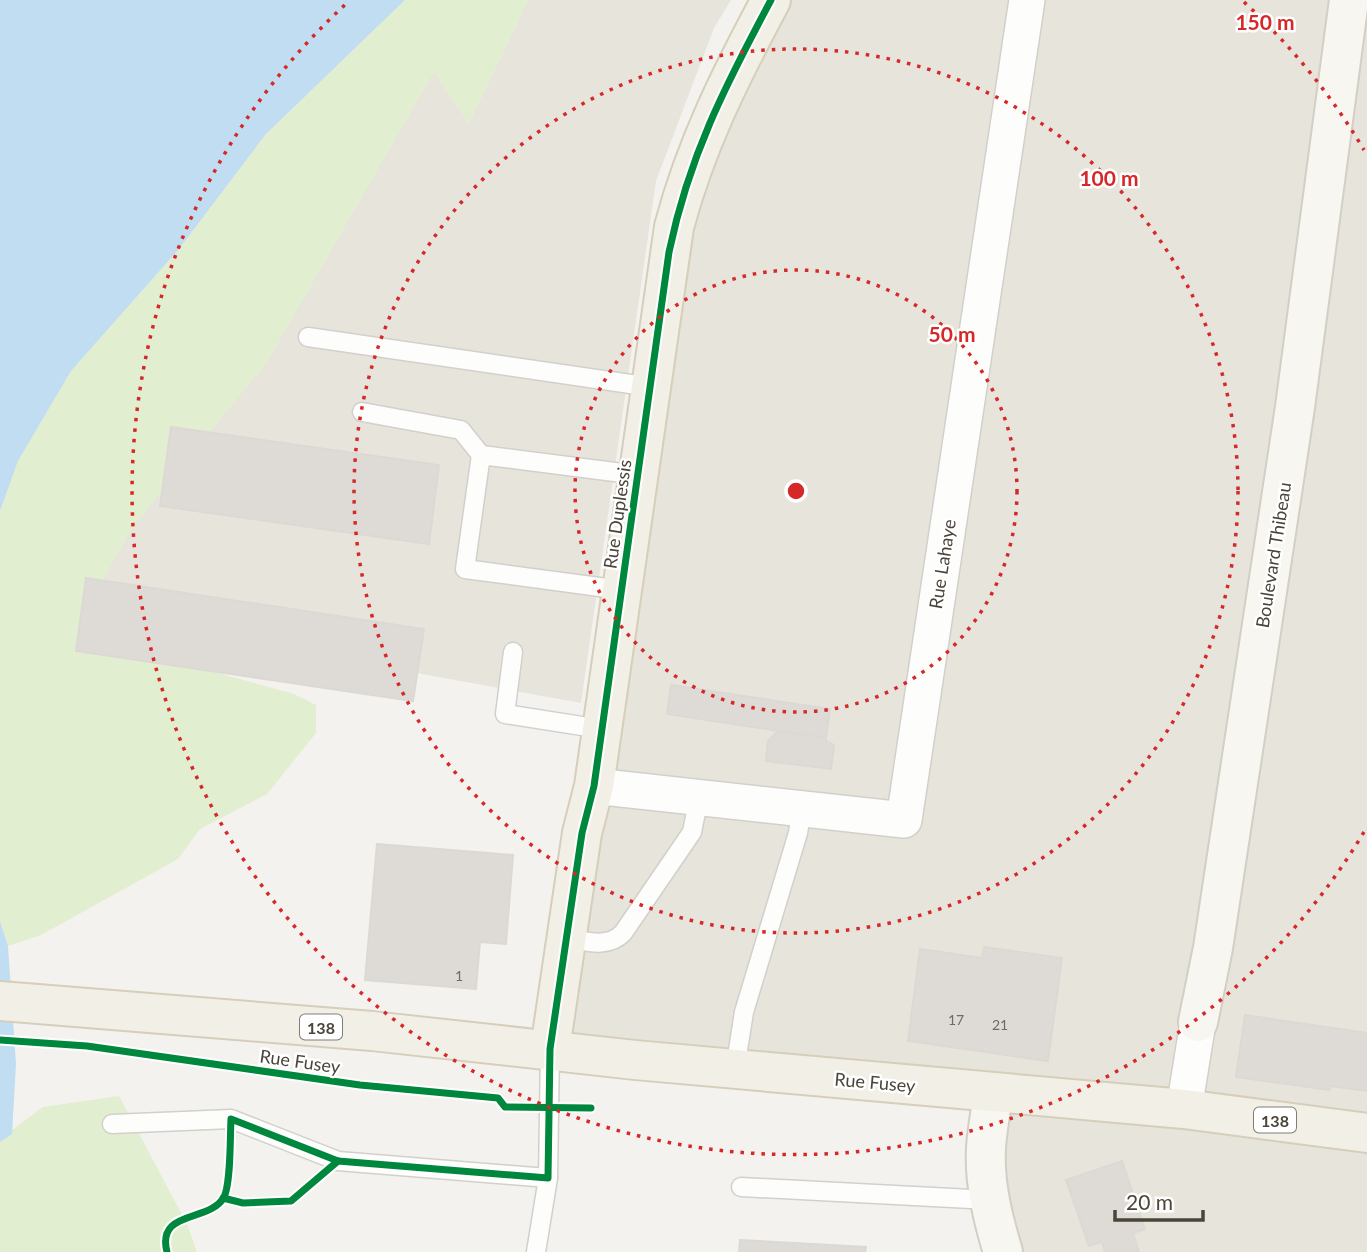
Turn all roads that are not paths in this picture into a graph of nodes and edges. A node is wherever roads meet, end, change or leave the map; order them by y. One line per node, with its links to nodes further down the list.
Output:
1 (771, 0): 5 (main road, Rue Duplessis)
2 (1027, 0): 14 (street, Rue Lahaye)
3 (1349, 0): 17 (street, Boulevard Thibeau)
4 (308, 337): 5 (lane)
5 (651, 387): 8 (main road, Rue Duplessis)
6 (362, 412): 7 (lane)
7 (481, 455): 8 (lane); 9 (lane)
8 (638, 475): 9 (main road, Rue Duplessis)
9 (622, 590): 11 (main road, Rue Duplessis)
10 (513, 652): 11 (lane)
11 (601, 729): 12 (main road, Rue Duplessis)
12 (594, 786): 13 (street, Rue Lahaye); 15 (main road, Rue Duplessis)
13 (699, 797): 14 (street, Rue Lahaye); 15 (lane)
14 (802, 808): 19 (lane)
15 (566, 938): 18 (main road, Rue Duplessis)
16 (0, 1001): 18 (main road, Rue Fusey / 138)
17 (1198, 1022): 21 (street, Boulevard Thibeau)
18 (550, 1049): 19 (main road, Rue Fusey / 138); 24 (lane)
19 (734, 1069): 20 (main road, Rue Fusey / 138)
20 (993, 1093): 21 (main road, Rue Fusey / 138); 26 (street)
21 (1184, 1108): 23 (main road, Rue Fusey / 138)
22 (112, 1124): 24 (lane)
23 (1367, 1133)
24 (548, 1178): 27 (lane)
25 (741, 1187): 26 (lane)
26 (990, 1199): 28 (street)
27 (536, 1252)
28 (1003, 1252)

